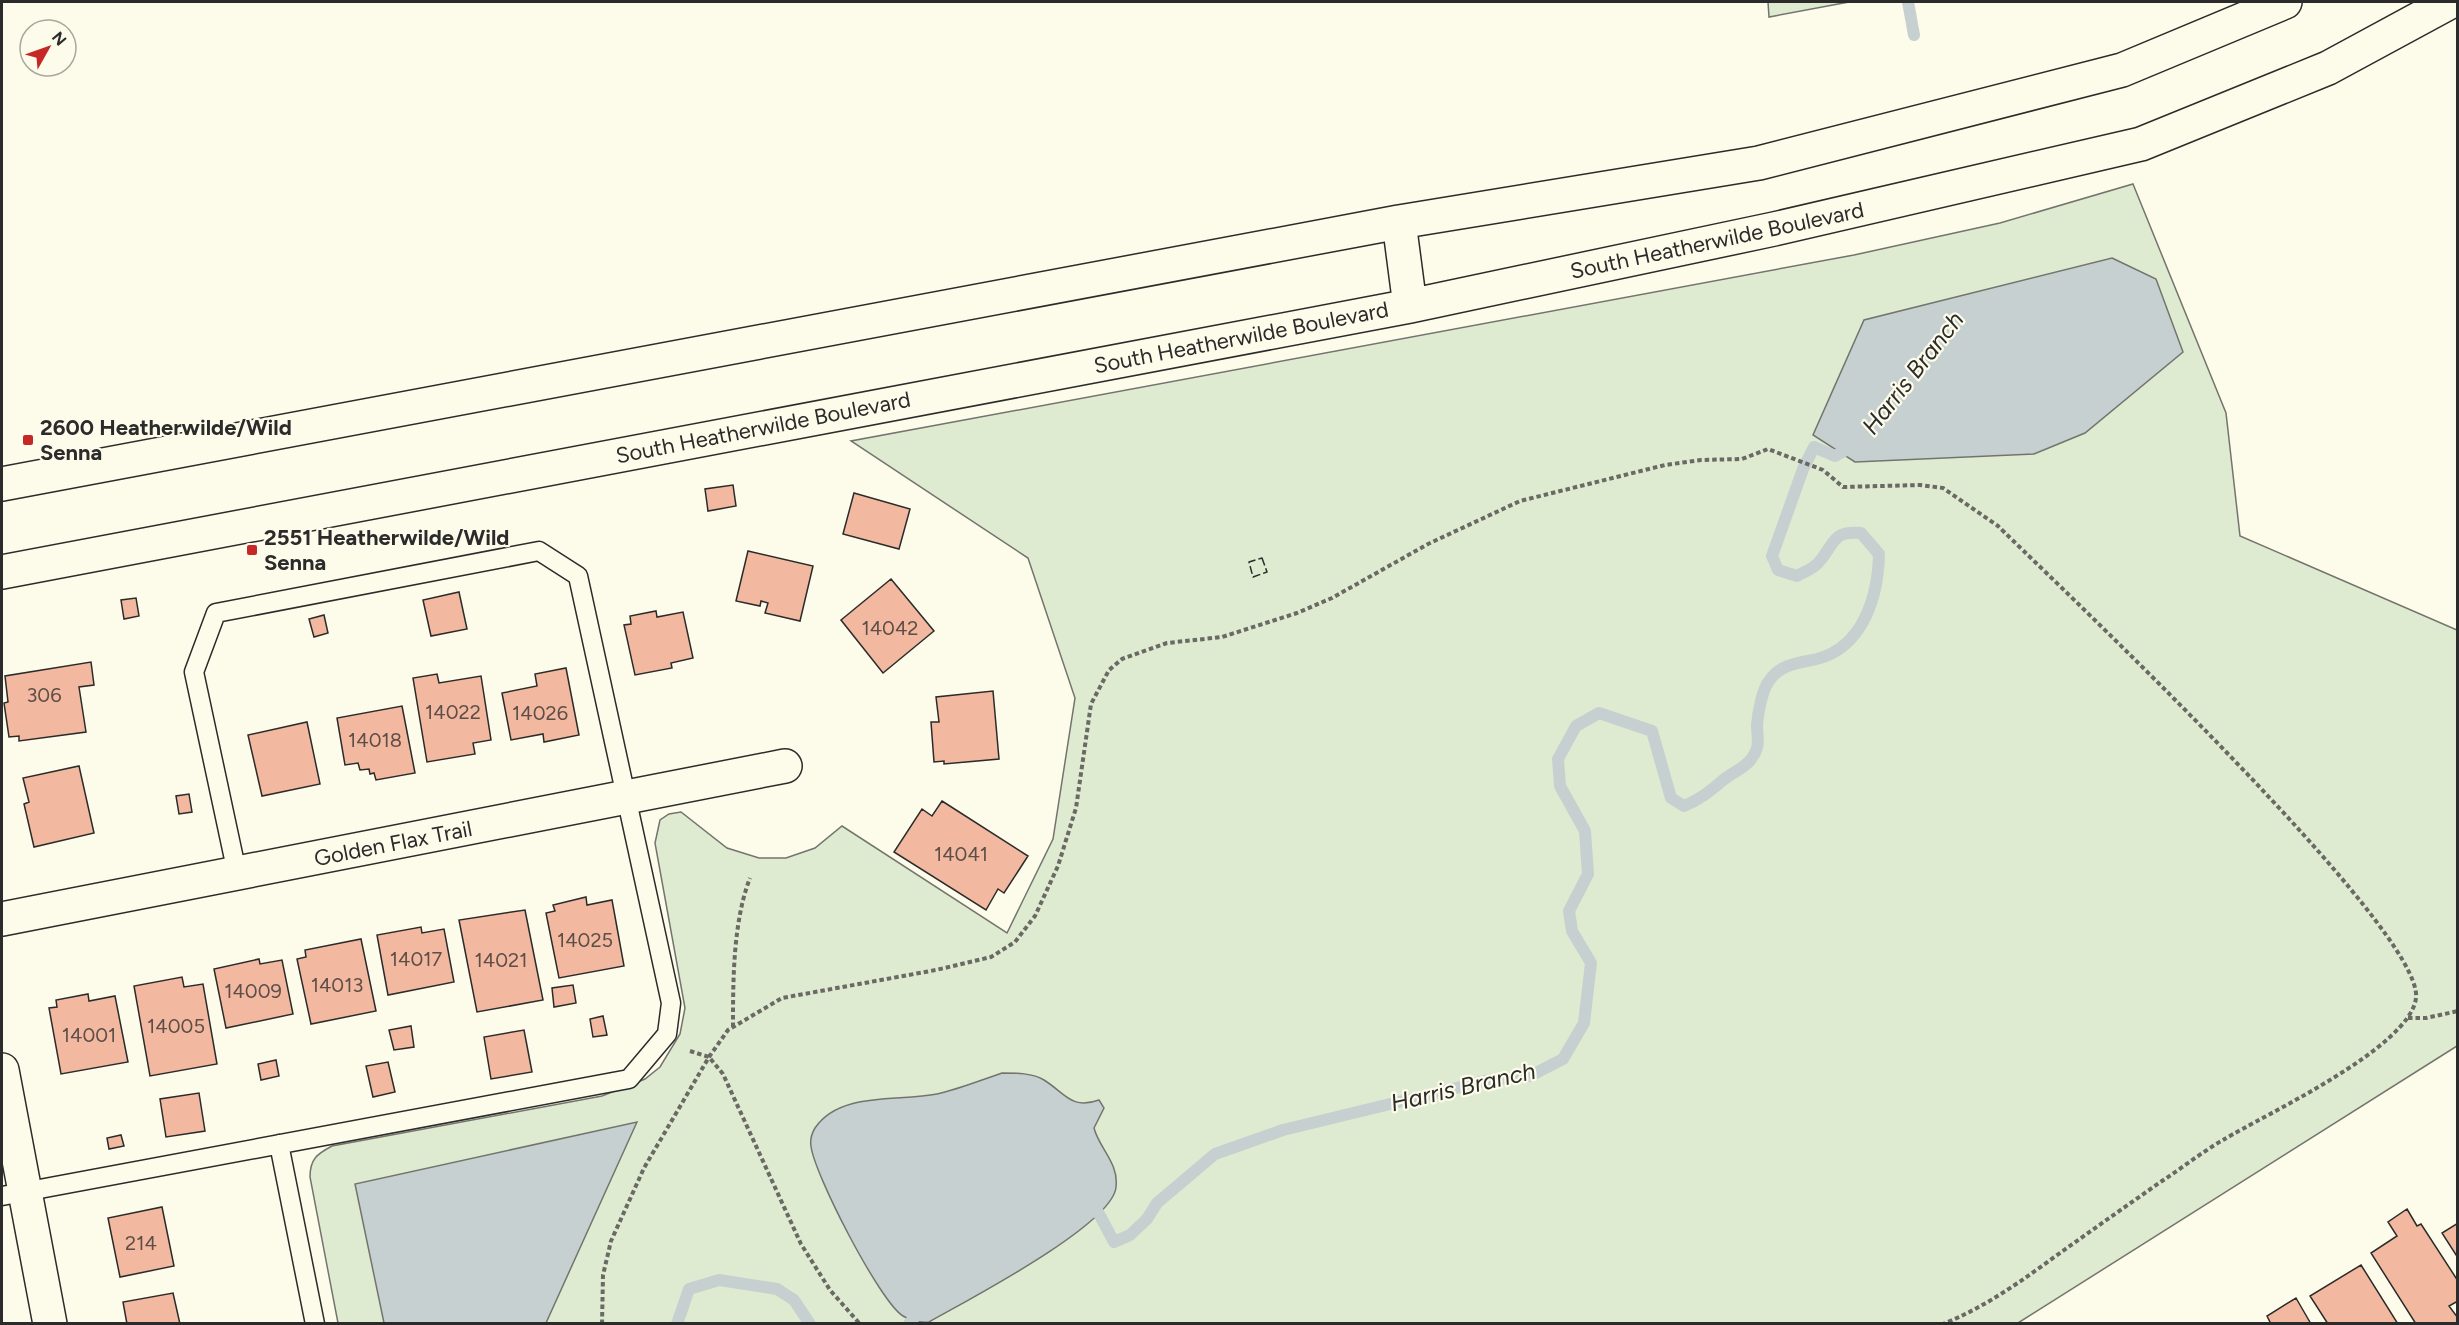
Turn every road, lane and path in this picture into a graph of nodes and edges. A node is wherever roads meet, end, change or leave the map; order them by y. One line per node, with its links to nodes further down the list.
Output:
1 (2285, 2): 3 (main road)
2 (2450, 2): 4 (main road, South Heatherwilde Boulevard)
3 (1399, 222): 4 (main road); 5 (main road)
4 (1410, 306): 6 (main road, South Heatherwilde Boulevard)
5 (2, 484)
6 (2, 572)
7 (785, 766): 8 (main road, Golden Flax Trail)
8 (624, 798): 9 (main road, Golden Flax Trail); 9 (lane); 18 (lane)
9 (237, 873): 11 (main road, Golden Flax Trail)
10 (750, 878): 14 (path)
11 (2, 920)
12 (2457, 1011): 13 (path)
13 (2408, 1018): 14 (path); 24 (path)
14 (733, 1027): 16 (path)
15 (684, 1050): 16 (path)
16 (709, 1057): 22 (path); 23 (path)
17 (2, 1070): 19 (main road)
18 (279, 1144): 19 (lane); 21 (lane)
19 (13, 1194): 20 (main road)
20 (50, 1323)
21 (315, 1323)
22 (602, 1323)
23 (860, 1323)
24 (1942, 1323)
25 (2054, 1323): 26 (path)
26 (2070, 1323)

